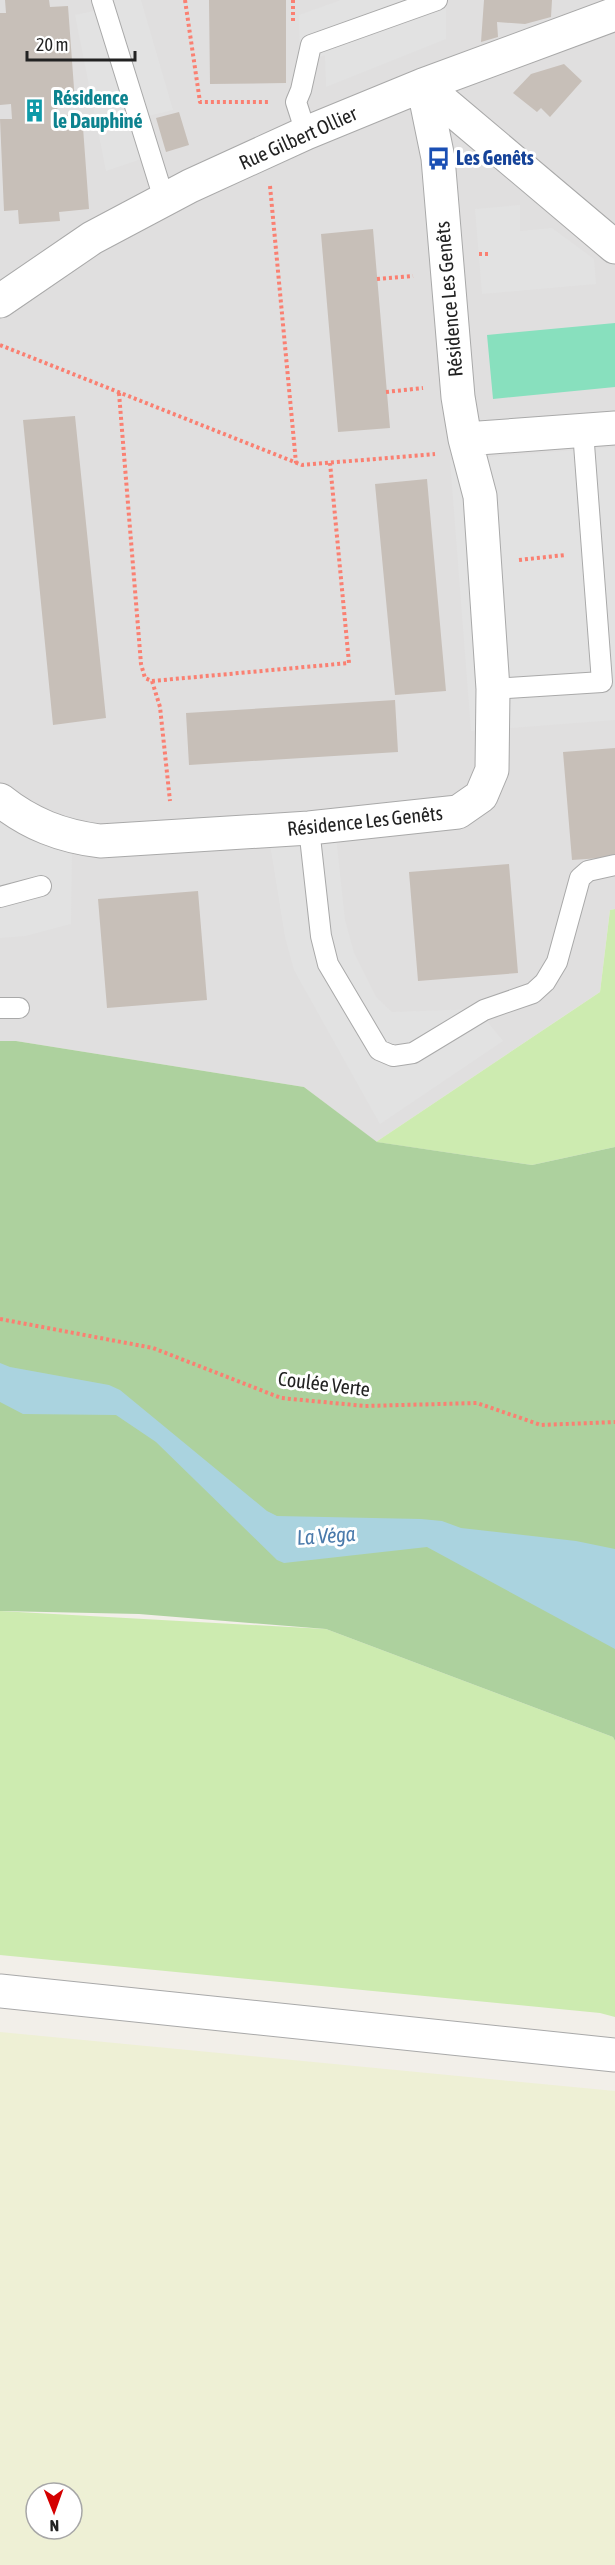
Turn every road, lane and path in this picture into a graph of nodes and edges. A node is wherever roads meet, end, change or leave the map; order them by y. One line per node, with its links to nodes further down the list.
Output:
1 (102, 0): 9 (lane)
2 (185, 0): 6 (path)
3 (437, 0): 6 (lane)
4 (615, 14): 5 (street, Rue Gilbert Ollier)
5 (423, 84): 7 (street, Rue Gilbert Ollier); 10 (street); 16 (street, Résidence Les Genêts)
6 (296, 102): 7 (lane)
7 (306, 133): 8 (street, Rue Gilbert Ollier)
8 (267, 151): 9 (street, Rue Gilbert Ollier); 17 (path)
9 (164, 199): 11 (street, Rue Gilbert Ollier)
10 (615, 247)
11 (0, 301)
12 (0, 345): 13 (path)
13 (119, 393): 17 (path); 21 (path)
14 (615, 428): 15 (street)
15 (583, 431): 16 (street); 19 (lane)
16 (467, 445): 18 (path); 20 (street, Résidence Les Genêts)
17 (297, 463): 18 (path)
18 (330, 463): 21 (path)
19 (591, 552): 20 (path); 22 (lane)
20 (485, 563): 23 (street, Résidence Les Genêts)
21 (152, 681): 26 (path)
22 (609, 682): 23 (lane)
23 (494, 689): 25 (street, Résidence Les Genêts)
24 (0, 800): 26 (street, Résidence Les Genêts)
25 (309, 828): 26 (street, Résidence Les Genêts); 27 (lane)
26 (174, 837)
27 (615, 865)
28 (41, 886): 29 (lane)
29 (0, 897)
30 (0, 1319): 31 (path, Coulée Verte)
31 (615, 1422)
32 (0, 1991): 33 (street)
33 (615, 2055)

